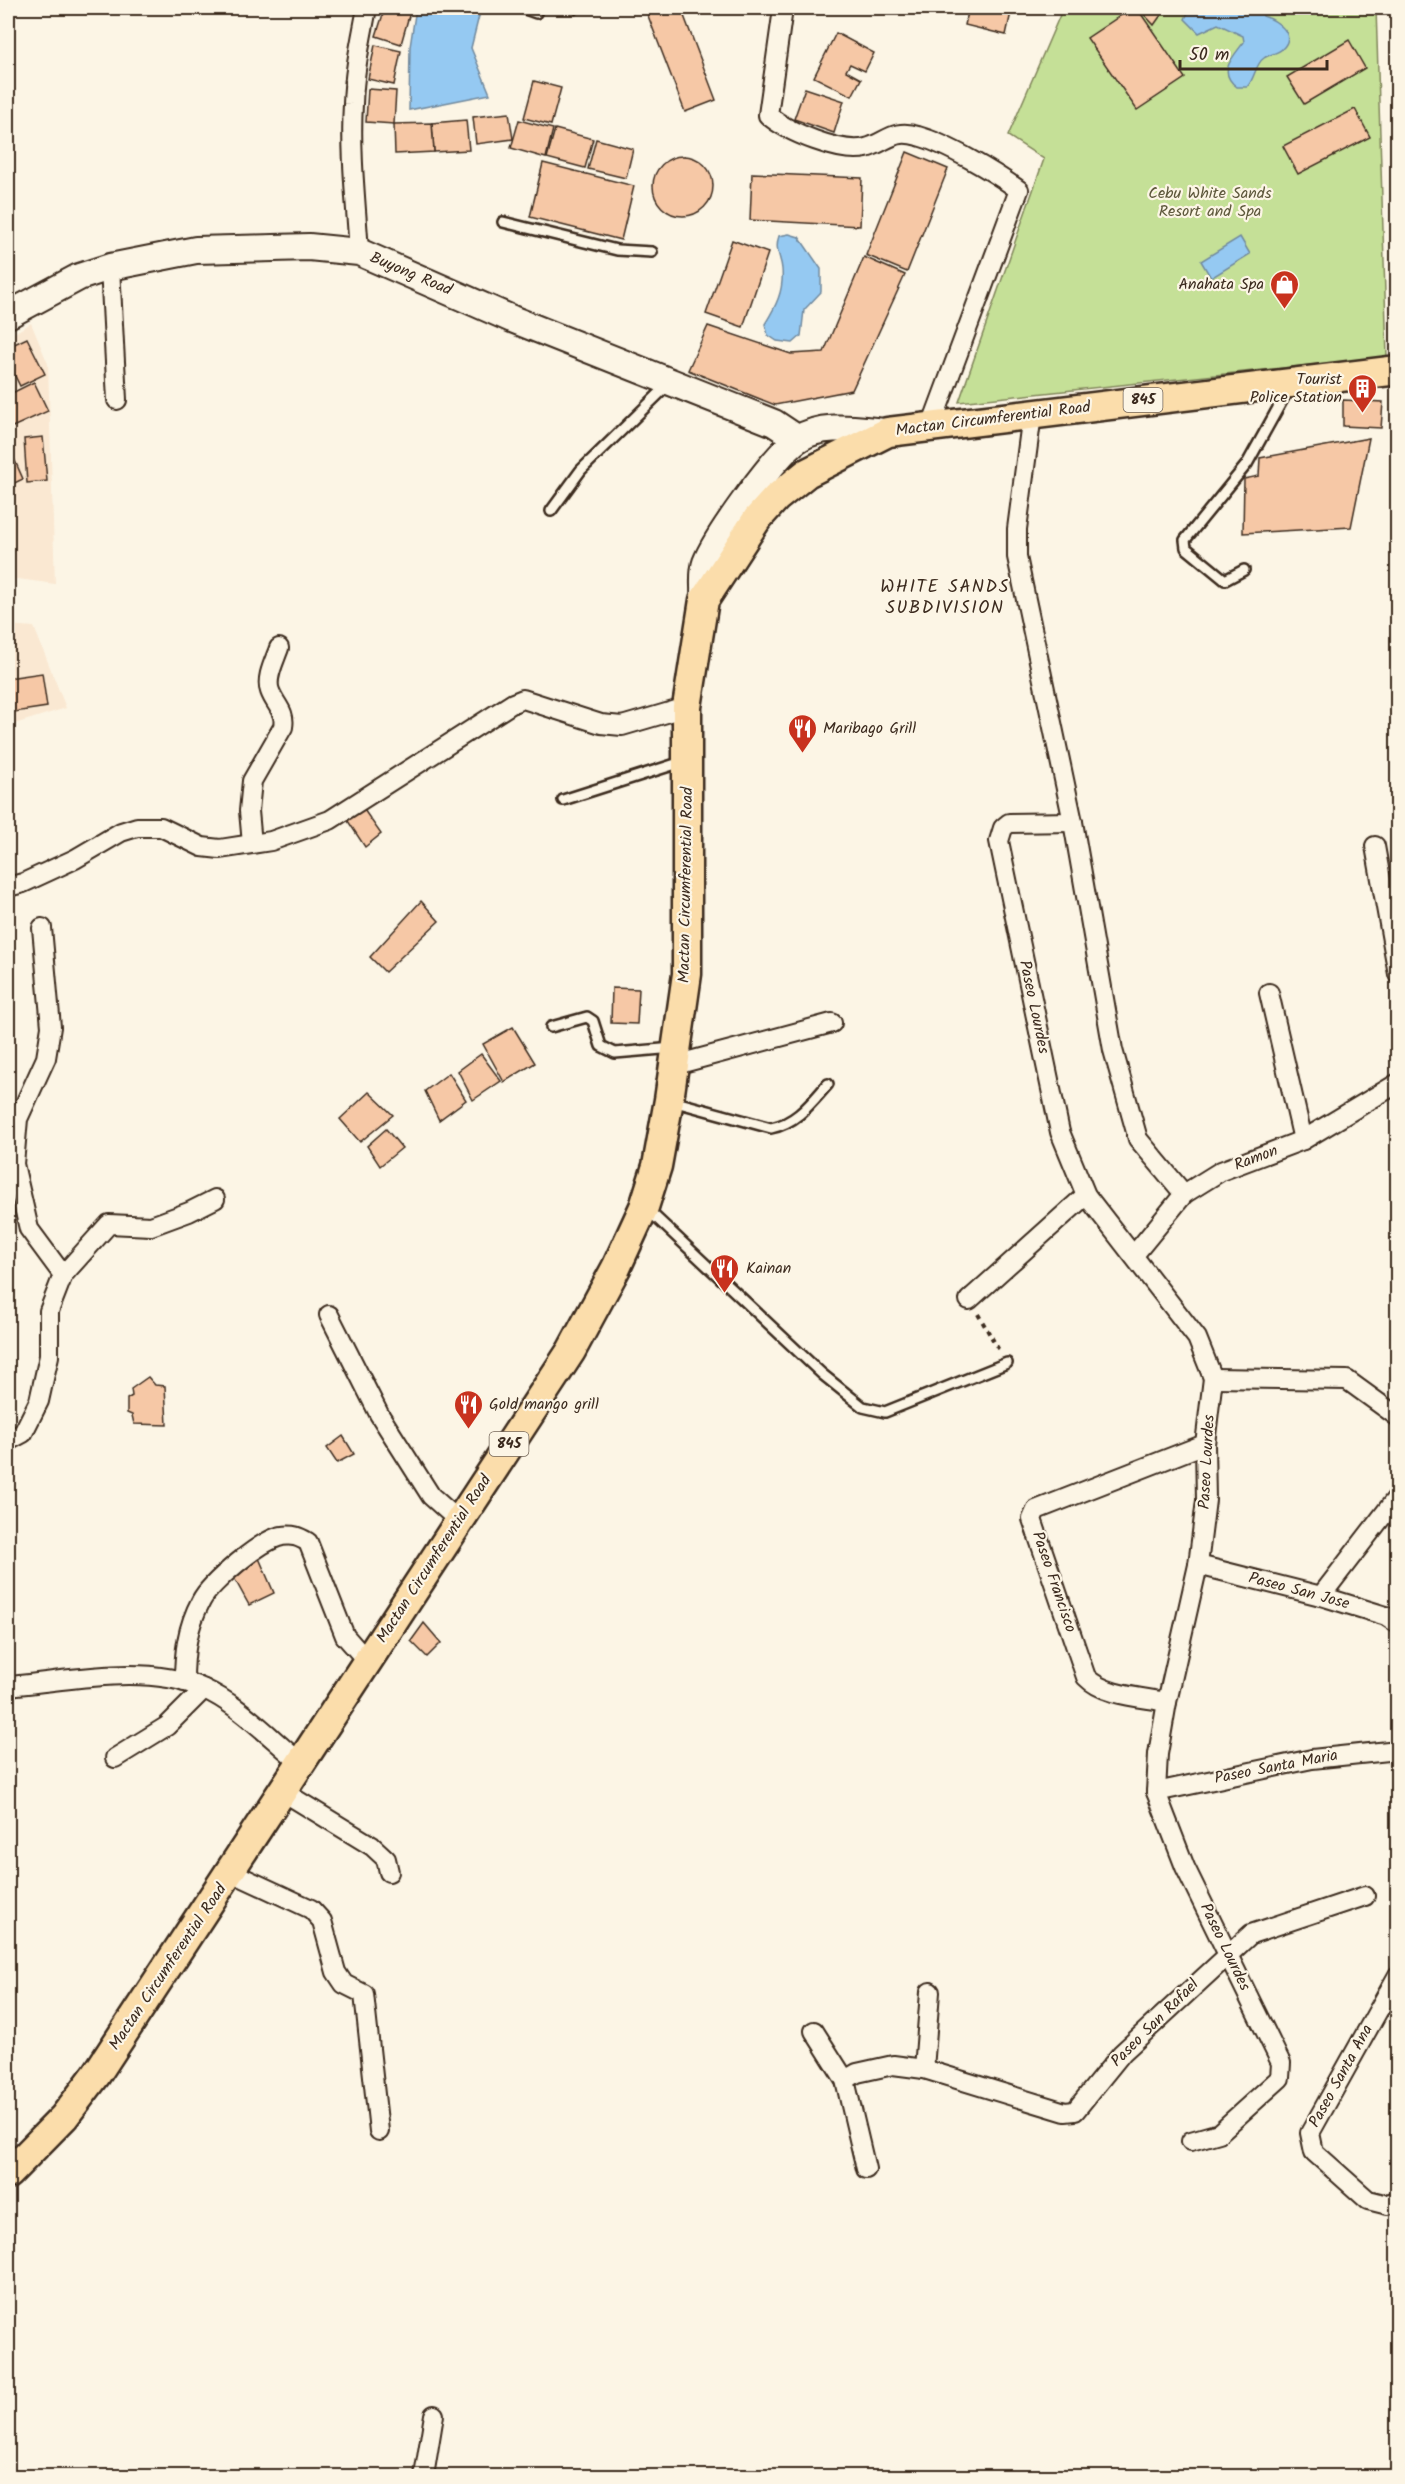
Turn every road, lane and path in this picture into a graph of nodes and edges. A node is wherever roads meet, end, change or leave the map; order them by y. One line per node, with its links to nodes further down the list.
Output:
1 (367, 8): 8 (street)
2 (522, 8): 4 (lane)
3 (583, 8): 5 (path)
4 (536, 13)
5 (574, 14)
6 (782, 16): 17 (street)
7 (503, 222): 9 (lane)
8 (359, 252): 10 (street, Buyong Road); 13 (street, Buyong Road)
9 (652, 252)
10 (110, 267): 11 (street, Buyong Road); 15 (street)
11 (8, 315)
12 (1398, 370): 14 (main road, Mactan Circumferential Road / 845)
13 (672, 381): 19 (street, Buyong Road); 20 (lane)
14 (1292, 382): 16 (main road, Mactan Circumferential Road / 845); 21 (lane)
15 (117, 400)
16 (1032, 414): 17 (main road, Mactan Circumferential Road / 845); 27 (street)
17 (931, 426): 18 (main road, Mactan Circumferential Road / 845)
18 (888, 432): 19 (street); 22 (main road, Mactan Circumferential Road / 845)
19 (798, 439): 22 (street)
20 (551, 511)
21 (1244, 570)
22 (704, 600): 24 (main road, Mactan Circumferential Road / 845)
23 (279, 648): 28 (street)
24 (687, 707): 25 (main road, Mactan Circumferential Road / 845); 28 (street)
25 (687, 761): 26 (lane); 36 (main road, Mactan Circumferential Road / 845)
26 (563, 800)
27 (1073, 822): 41 (street); 42 (street, Paseo Lourdes)
28 (252, 844): 30 (street)
29 (1375, 846): 32 (street)
30 (8, 887)
31 (42, 928): 46 (street)
32 (1398, 974)
33 (1269, 993): 40 (street)
34 (832, 1023): 36 (street)
35 (551, 1027): 36 (lane)
36 (676, 1056): 39 (main road, Mactan Circumferential Road / 845)
37 (1398, 1083): 40 (street, Ramon)
38 (828, 1084): 39 (lane)
39 (669, 1100): 44 (main road, Mactan Circumferential Road / 845)
40 (1303, 1140): 41 (street, Ramon)
41 (1184, 1194): 45 (street, Ramon)
42 (1086, 1195): 45 (street, Paseo Lourdes); 47 (street)
43 (215, 1199): 46 (street)
44 (644, 1207): 49 (lane); 55 (main road, Mactan Circumferential Road / 845)
45 (1134, 1255): 50 (street, Paseo Lourdes)
46 (63, 1275): 52 (street)
47 (969, 1300): 49 (path)
48 (329, 1315): 55 (street)
49 (1007, 1363)
50 (1213, 1378): 51 (street); 53 (street, Paseo Lourdes)
51 (1396, 1412)
52 (8, 1441)
53 (1205, 1444): 56 (street, Paseo Lourdes); 63 (street, Paseo Francisco)
54 (1398, 1496): 57 (street)
55 (459, 1521): 59 (main road, Mactan Circumferential Road / 845)
56 (1198, 1565): 57 (street, Paseo San Jose); 63 (street, Paseo Lourdes)
57 (1321, 1596): 58 (street, Paseo San Jose)
58 (1398, 1624)
59 (367, 1661): 60 (street); 66 (main road, Mactan Circumferential Road / 845)
60 (184, 1682): 61 (street); 62 (street)
61 (8, 1686)
62 (204, 1689): 65 (street); 66 (street)
63 (1167, 1702): 68 (street, Paseo Lourdes)
64 (1398, 1750): 68 (street, Paseo Santa Maria)
65 (115, 1758)
66 (301, 1763): 67 (main road, Mactan Circumferential Road / 845)
67 (282, 1791): 69 (main road, Mactan Circumferential Road / 845); 70 (street)
68 (1156, 1792): 72 (street, Paseo Lourdes)
69 (231, 1872): 78 (street); 81 (main road, Mactan Circumferential Road / 845)
70 (388, 1872)
71 (1365, 1896): 72 (street, Paseo San Rafael)
72 (1228, 1953): 76 (street, Paseo San Rafael); 79 (street, Paseo Lourdes)
73 (1398, 1975): 82 (street, Paseo Santa Ana)
74 (930, 1992): 76 (street)
75 (814, 2031): 77 (street)
76 (924, 2069): 77 (street, Paseo San Rafael)
77 (845, 2080): 80 (street)
78 (379, 2132)
79 (1191, 2141)
80 (866, 2169)
81 (8, 2174)
82 (1398, 2201)
83 (434, 2415): 84 (street)
84 (424, 2476)

